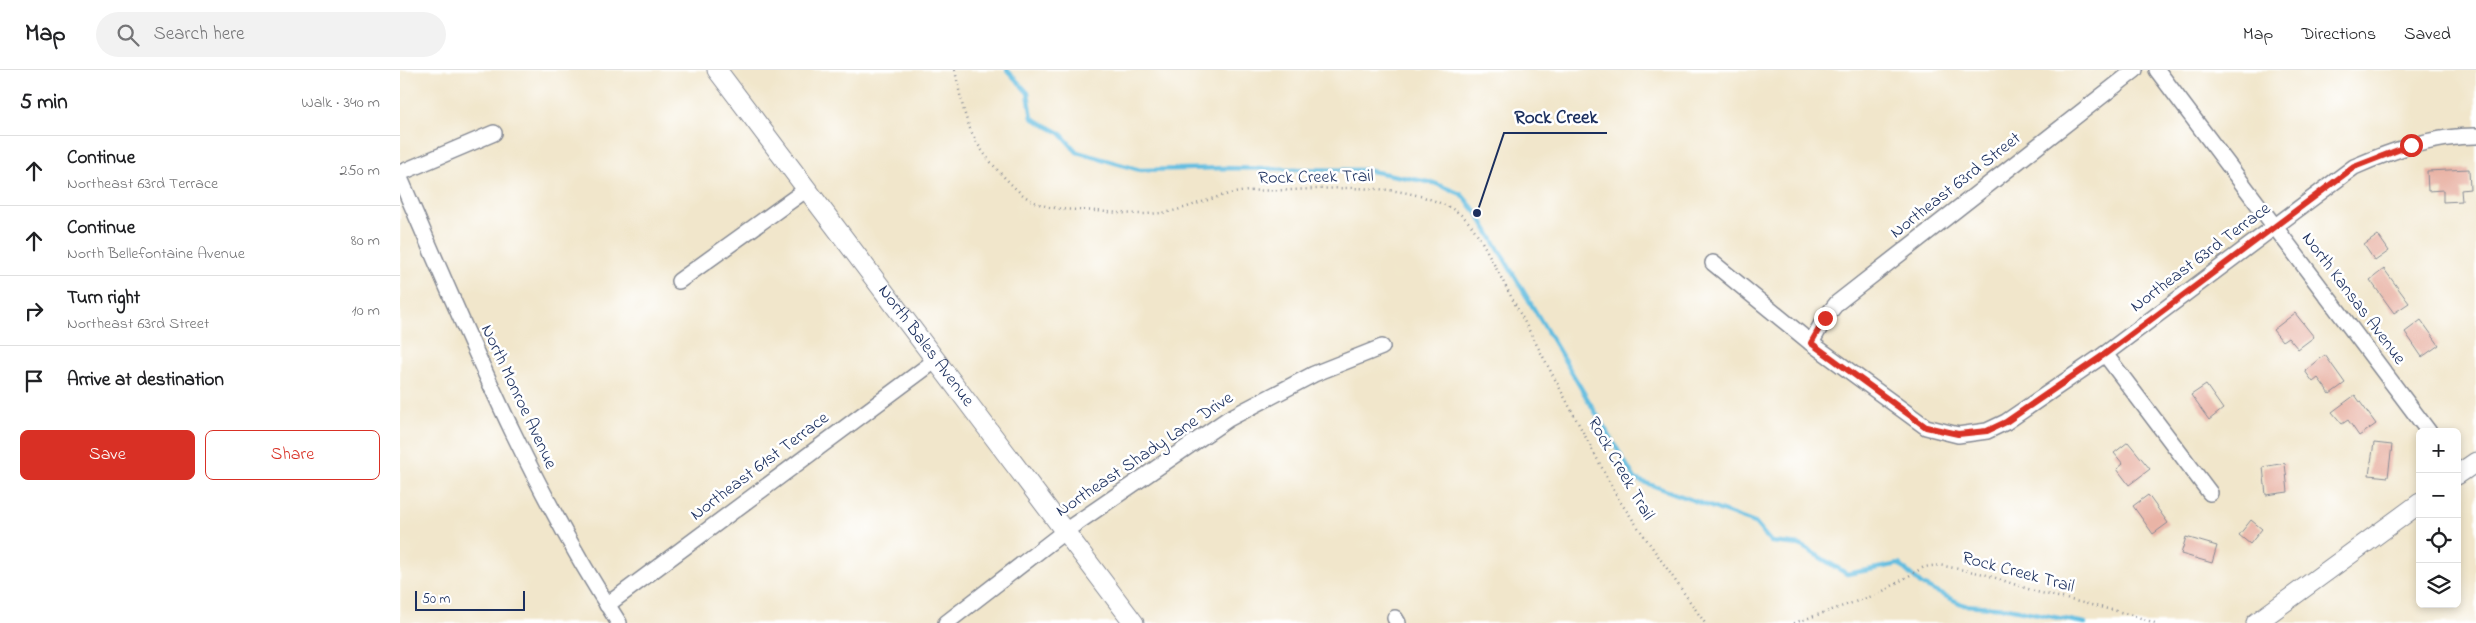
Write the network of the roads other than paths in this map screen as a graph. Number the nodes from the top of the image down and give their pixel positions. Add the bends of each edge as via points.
1 (717, 70) edge
2 (2135, 70) edge
3 (2157, 70) edge
4 (494, 132) dead end
5 (2476, 136) edge
6 (400, 174) edge
7 (400, 178) edge
8 (807, 189) junction
9 (2275, 226) junction
10 (1713, 264) dead end
11 (679, 281) dead end
12 (1811, 343) junction
13 (1382, 347) dead end
14 (2105, 354) junction
15 (936, 360) junction
16 (2426, 428) edge
17 (2476, 462) edge
18 (2461, 471) edge
19 (2210, 493) dead end
20 (2416, 506) edge
21 (1065, 531) junction
22 (607, 605) junction
23 (619, 623) edge
24 (946, 623) edge
25 (1134, 623) edge
26 (2256, 623) edge

1 - 8 street, North Bales Avenue
2 - 12 street, Northeast 63rd Street via 1838,303
3 - 9 street, North Kansas Avenue
4 - 6 street
5 - 9 street, Northeast 63rd Terrace via 2411,145 2354,167
7 - 22 street, North Monroe Avenue via 522,452
8 - 11 street
8 - 15 street, North Bales Avenue
9 - 14 street, Northeast 63rd Terrace
9 - 16 street, North Kansas Avenue
10 - 12 street, Northeast 63rd Terrace
12 - 14 street, Northeast 63rd Terrace via 1926,427 1958,434 1997,427
13 - 21 street, Northeast Shady Lane Drive via 1314,374 1228,419
14 - 19 street
15 - 21 street, North Bales Avenue
15 - 22 street, Northeast 61st Terrace
17 - 18 street
20 - 26 street
21 - 24 street, Northeast Shady Lane Drive
21 - 25 street, North Bales Avenue
22 - 23 street, North Monroe Avenue

